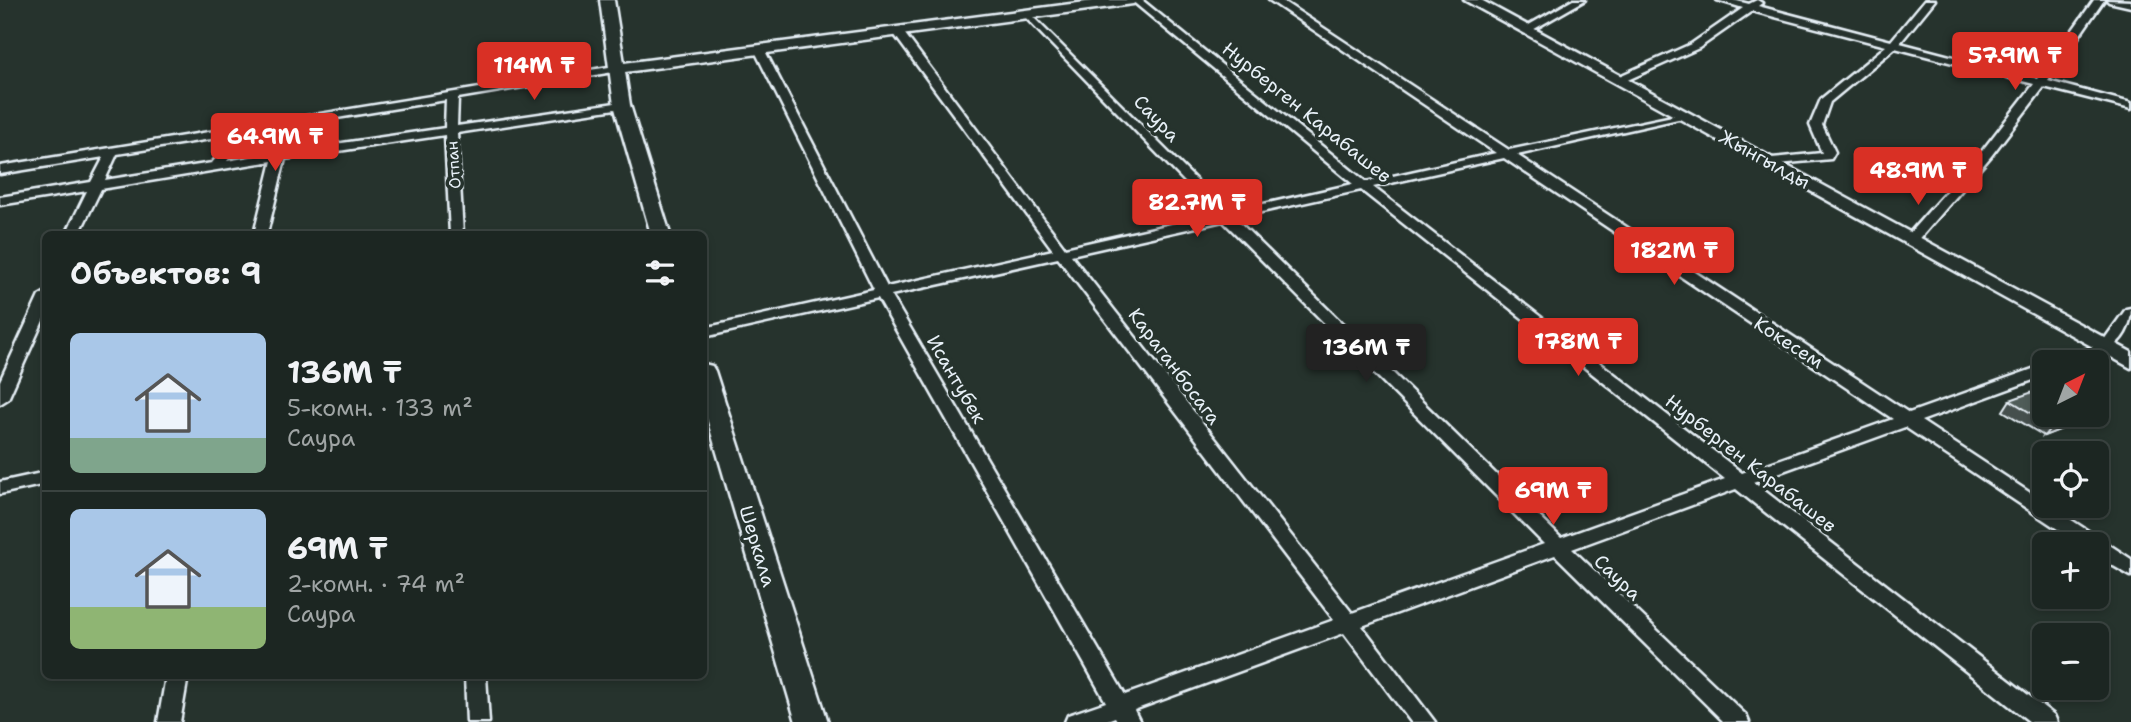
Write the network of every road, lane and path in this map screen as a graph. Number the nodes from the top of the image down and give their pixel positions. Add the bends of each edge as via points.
1 (607, 0) edge
2 (1135, 0) edge
3 (1274, 0) edge
4 (1471, 0) edge
5 (1580, 0) edge
6 (1722, 0) edge
7 (1930, 0) edge
8 (2099, 0) edge
9 (2112, 0) edge
10 (1756, 4) edge
11 (2131, 4) edge
12 (1027, 14) junction
13 (1525, 30) junction
14 (898, 32) junction
15 (1894, 44) junction
16 (760, 51) junction
17 (615, 69) junction
18 (1619, 80) junction
19 (2043, 83) junction
20 (452, 95) junction
21 (622, 105) junction
22 (2131, 106) edge
23 (336, 114) junction
24 (1683, 115) junction
25 (287, 122) junction
26 (451, 130) junction
27 (242, 135) dead end
28 (113, 150) junction
29 (1502, 153) junction
30 (279, 156) junction
31 (1772, 162) junction
32 (217, 165) junction
33 (0, 170) edge
34 (95, 185) junction
35 (1362, 185) junction
36 (0, 201) edge
37 (1223, 216) junction
38 (74, 231) edge
39 (262, 231) edge
40 (457, 231) edge
41 (660, 231) edge
42 (1911, 240) junction
43 (1061, 252) junction
44 (882, 292) junction
45 (42, 305) edge
46 (2131, 312) edge
47 (707, 331) edge
48 (2106, 347) junction
49 (2098, 350) edge
50 (2131, 361) edge
51 (2032, 374) edge
52 (707, 381) edge
53 (0, 399) edge
54 (1908, 419) junction
55 (42, 479) edge
56 (1740, 481) junction
57 (0, 488) edge
58 (2076, 532) edge
59 (1557, 547) junction
60 (2109, 554) edge
61 (2131, 569) edge
62 (1346, 624) junction
63 (176, 679) edge
64 (476, 679) edge
65 (1125, 714) edge
66 (169, 722) edge
67 (478, 722) edge
68 (812, 722) edge
69 (1076, 722) edge
70 (1424, 722) edge
71 (1738, 722) edge
72 (2046, 722) edge

1 - 17 street
2 - 12 street
2 - 35 street, Нурберген Карабашев
3 - 29 street, Кокесем
4 - 13 street, Жынгылды
5 - 13 street
6 - 10 street
7 - 15 street
8 - 19 street
9 - 11 street
10 - 15 street
10 - 18 street via 1695,46
12 - 14 street
12 - 37 street, Саура
13 - 18 street, Жынгылды
14 - 16 street
14 - 43 street, Караганбосага
15 - 19 street
15 - 31 street via 1825,101 1816,125 1827,156
16 - 17 street
16 - 44 street, Исантубек
17 - 20 street
17 - 21 street
18 - 24 street, Жынгылды
19 - 22 street
19 - 42 street
20 - 23 street
20 - 26 street, Отпан
21 - 26 street
21 - 41 street
23 - 25 street
23 - 30 street
24 - 29 street
24 - 31 street, Жынгылды
25 - 28 street
25 - 30 street
26 - 30 street
26 - 40 street, Отпан
27 - 32 street
28 - 33 street
28 - 34 street
29 - 35 street
29 - 54 street, Кокесем
30 - 32 street
30 - 39 street
31 - 42 street, Жынгылды
32 - 34 street
34 - 36 street
34 - 38 street
35 - 37 street
35 - 56 street, Нурберген Карабашев
37 - 43 street
37 - 59 street, Саура
42 - 48 street, Жынгылды
43 - 44 street
43 - 62 street, Караганбосага
44 - 47 street
44 - 65 street, Исантубек
45 - 53 street
46 - 48 street
48 - 49 street
48 - 50 street, Жынгылды
51 - 54 street
52 - 68 street, Шеркала
54 - 56 street
54 - 58 street, Кокесем
55 - 57 street
56 - 59 street
56 - 72 street, Нурберген Карабашев
59 - 62 street
59 - 71 street, Саура
60 - 61 street, Кокесем
62 - 65 street
62 - 70 street, Караганбосага
63 - 66 street
64 - 67 street
65 - 69 street

